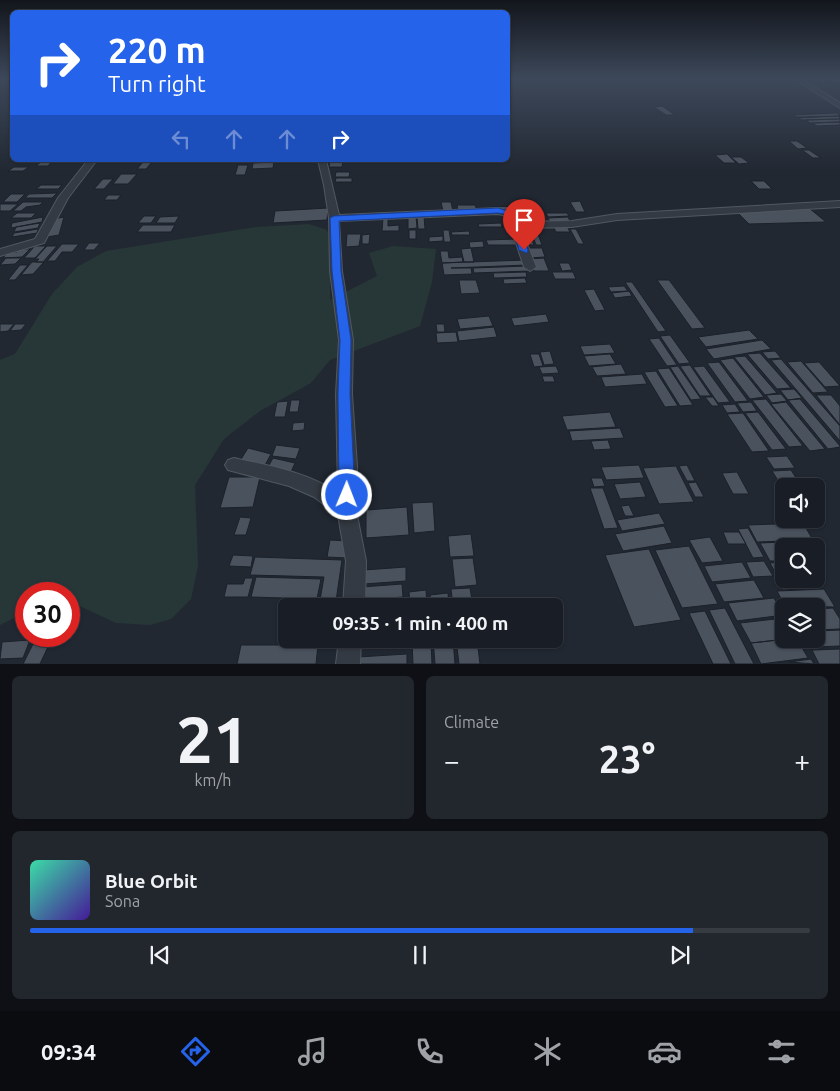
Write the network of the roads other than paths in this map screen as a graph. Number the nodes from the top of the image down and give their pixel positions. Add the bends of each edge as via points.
1 (91, 162) edge
2 (323, 162) edge
3 (840, 204) edge
4 (334, 218) junction
5 (515, 225) junction
6 (0, 253) edge
7 (530, 267) dead end
8 (234, 465) dead end
9 (347, 510) junction
10 (354, 598) edge
11 (349, 648) edge
12 (348, 664) edge

1 - 6 street via 70,185 47,222 40,241
2 - 4 street
3 - 5 street via 617,217 572,224
4 - 5 street via 498,211 512,214
4 - 9 street via 336,271 346,340
5 - 7 street
8 - 9 street via 292,479
9 - 10 street via 356,561
11 - 12 street

